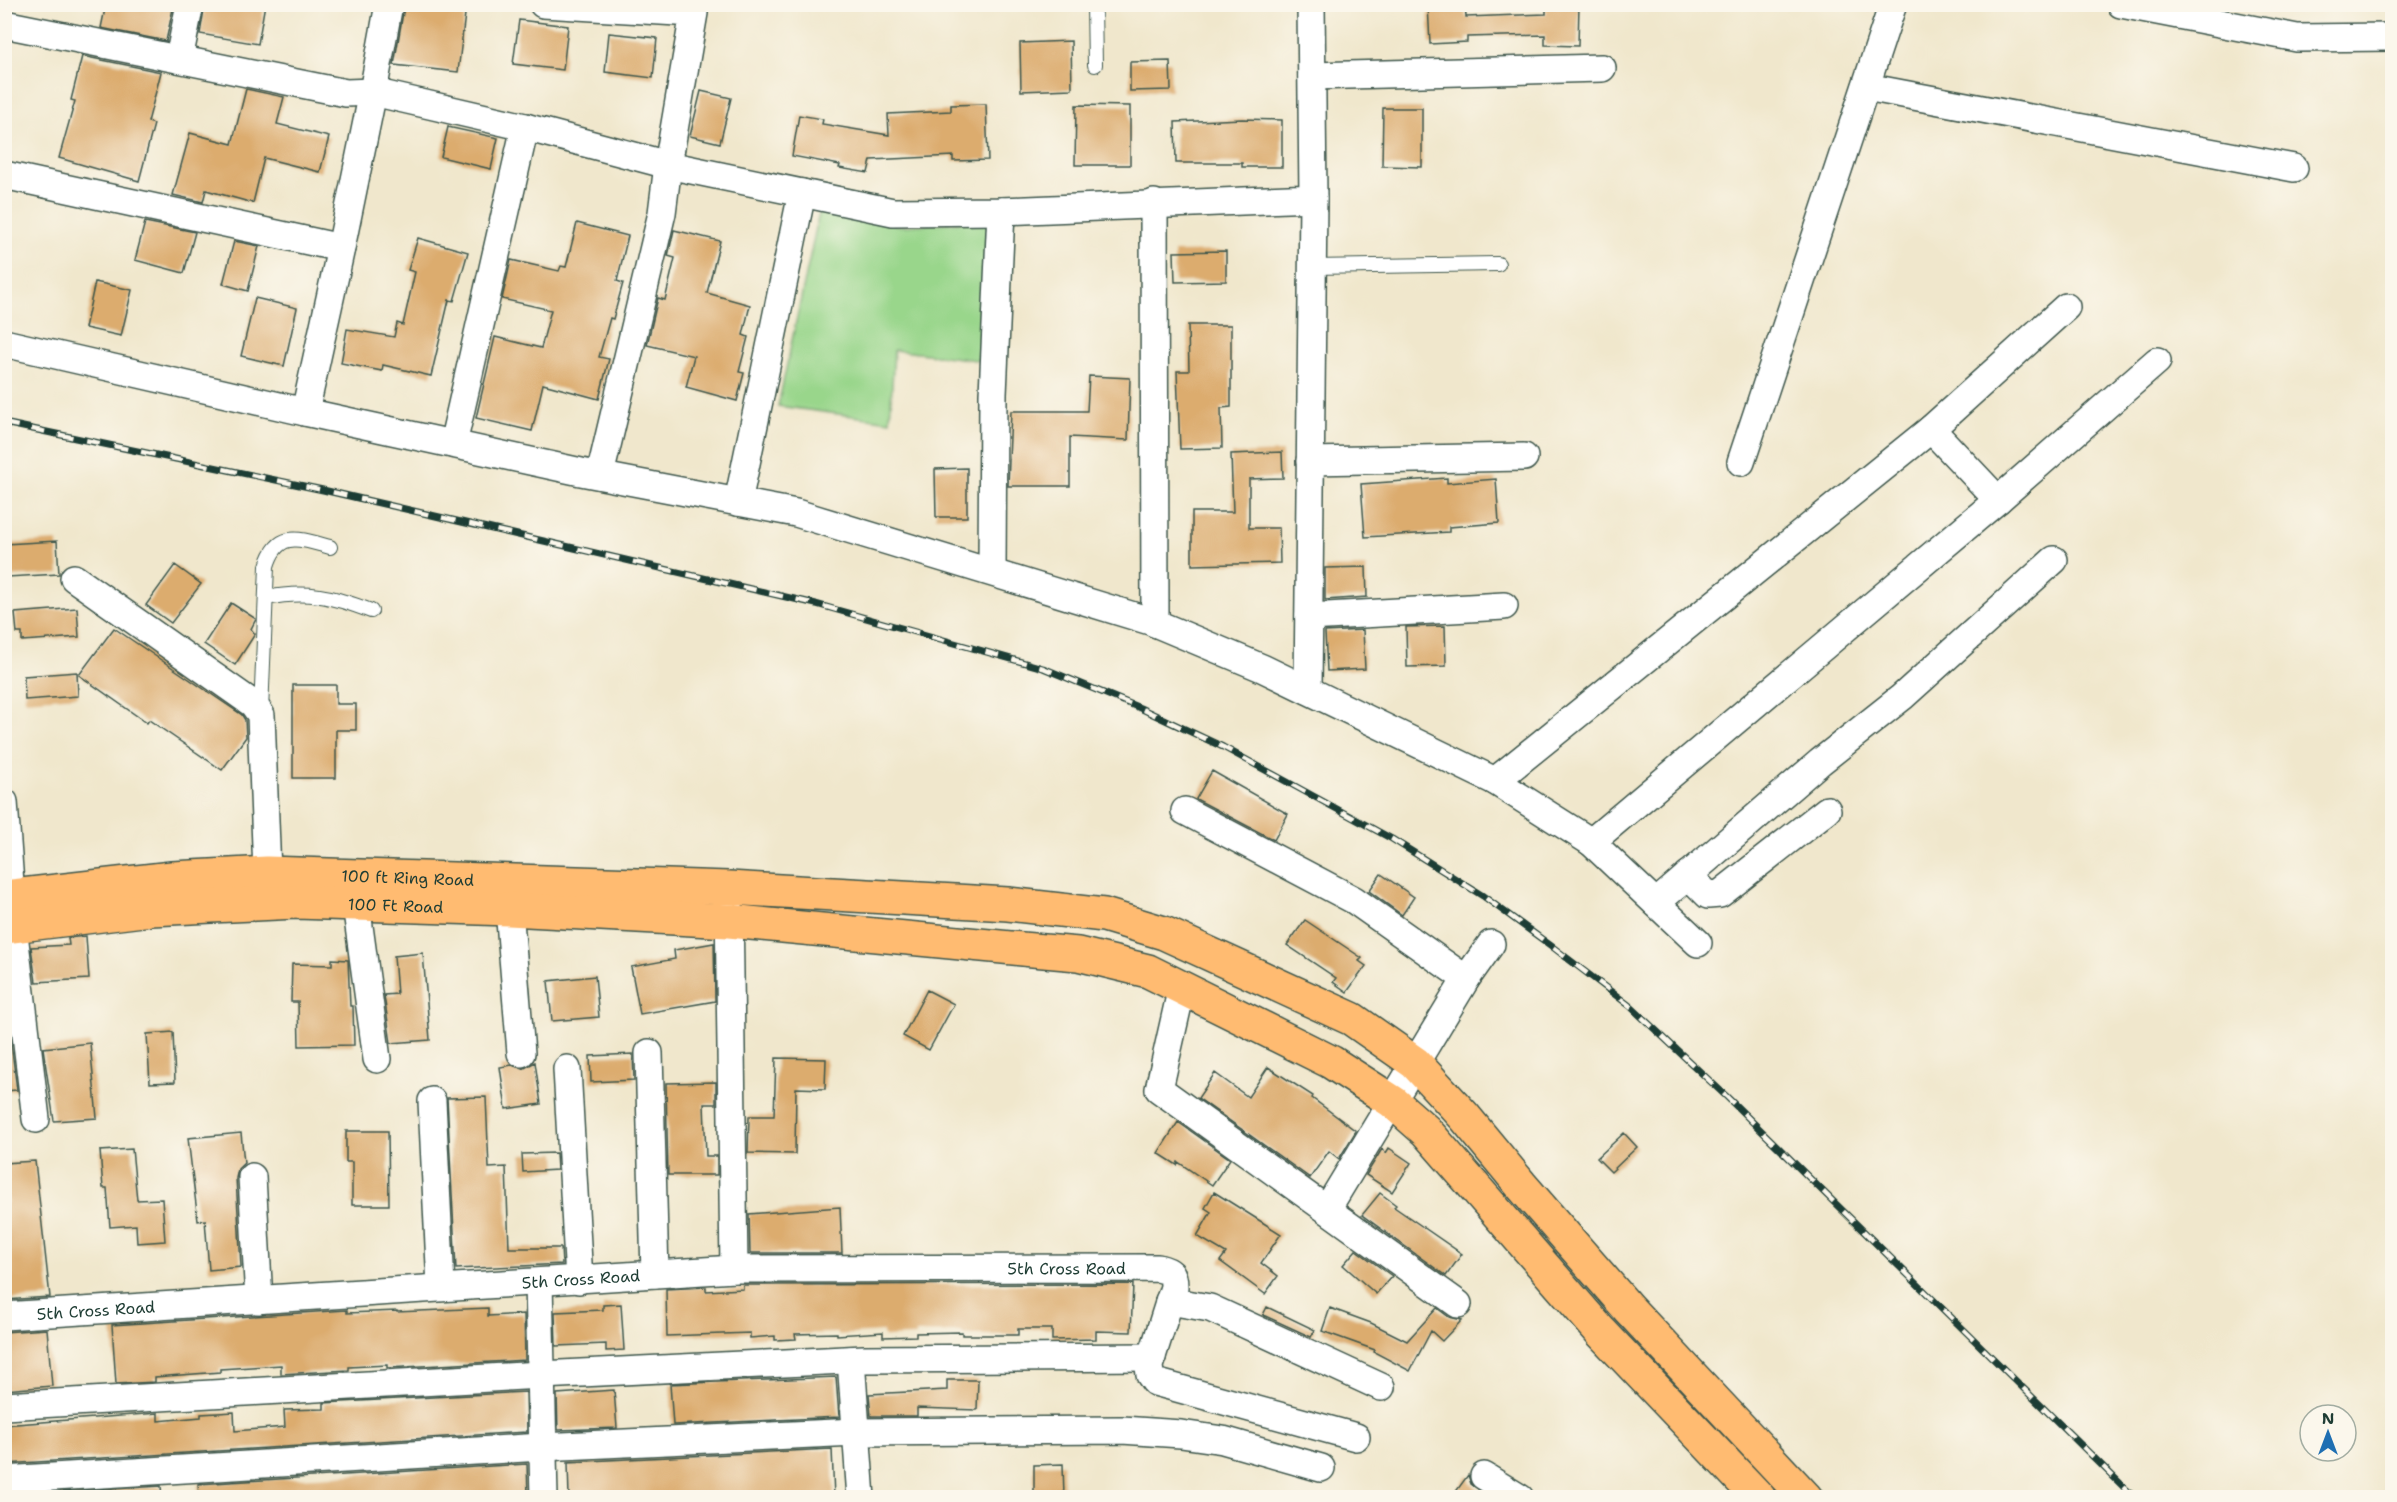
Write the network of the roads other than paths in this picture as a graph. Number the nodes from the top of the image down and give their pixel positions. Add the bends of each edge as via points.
1 (190, 4) edge
2 (389, 4) edge
3 (543, 4) edge
4 (1094, 4) edge
5 (1311, 4) edge
6 (1893, 4) edge
7 (2121, 4) edge
8 (20, 19) edge
9 (2387, 33) edge
10 (179, 59) junction
11 (1095, 65) dead end
12 (1602, 68) dead end
13 (1312, 76) junction
14 (1866, 87) junction
15 (374, 92) junction
16 (525, 127) junction
17 (668, 165) junction
18 (2294, 168) dead end
19 (4, 175) edge
20 (802, 193) junction
21 (1313, 198) junction
22 (1154, 203) junction
23 (1001, 211) junction
24 (341, 248) junction
25 (1498, 264) dead end
26 (1312, 267) junction
27 (2066, 307) dead end
28 (4, 343) edge
29 (2157, 361) dead end
30 (305, 411) junction
31 (1931, 429) junction
32 (453, 444) junction
33 (1524, 457) dead end
34 (1310, 461) junction
35 (1741, 462) dead end
36 (600, 475) junction
37 (1998, 500) junction
38 (738, 502) junction
39 (330, 547) dead end
40 (2054, 560) dead end
41 (992, 572) junction
42 (74, 578) dead end
43 (266, 598) junction
44 (1504, 606) dead end
45 (371, 611) dead end
46 (1309, 617) junction
47 (1155, 623) junction
48 (1308, 690) junction
49 (261, 715) junction
50 (1495, 781) junction
51 (4, 802) edge
52 (1827, 810) dead end
53 (1185, 811) dead end
54 (1591, 842) junction
55 (267, 873) junction
56 (1688, 875) junction
57 (729, 888) junction
58 (1656, 903) junction
59 (356, 904) junction
60 (509, 909) junction
61 (8, 911) edge
62 (729, 921) junction
63 (1698, 943) dead end
64 (1491, 944) dead end
65 (1466, 979) junction
66 (1182, 987) junction
67 (521, 1053) dead end
68 (650, 1053) dead end
69 (377, 1059) dead end
70 (1415, 1063) junction
71 (567, 1069) dead end
72 (432, 1101) dead end
73 (1393, 1102) junction
74 (36, 1119) dead end
75 (252, 1177) dead end
76 (1327, 1209) junction
77 (734, 1269) junction
78 (655, 1274) junction
79 (579, 1280) junction
80 (539, 1282) junction
81 (441, 1287) junction
82 (259, 1299) junction
83 (1169, 1301) junction
84 (1458, 1304) dead end
85 (4, 1316) edge
86 (1152, 1357) junction
87 (851, 1360) junction
88 (541, 1375) junction
89 (1381, 1388) dead end
90 (4, 1406) edge
91 (856, 1432) junction
92 (1356, 1437) dead end
93 (542, 1447) junction
94 (1321, 1468) dead end
95 (1484, 1476) dead end
96 (4, 1480) edge
97 (544, 1497) edge
98 (861, 1497) edge
99 (1520, 1497) edge
100 (1759, 1497) edge
101 (1806, 1497) edge

1 - 10 street
2 - 15 street
3 - 17 street via 694,13
4 - 11 lane
5 - 13 street
6 - 14 street
7 - 9 street via 2297,38
8 - 10 street
10 - 15 street via 346,93
12 - 13 street
13 - 21 street
14 - 18 street
14 - 35 street
15 - 16 street
15 - 24 street
16 - 17 street
16 - 32 street
17 - 20 street
17 - 36 street via 662,213
19 - 24 street
20 - 23 street via 893,212
20 - 38 street
21 - 22 street
21 - 26 street
22 - 23 street
22 - 47 street
23 - 41 street via 993,394
24 - 30 street
25 - 26 lane
26 - 34 street
27 - 31 street
28 - 30 street
29 - 37 street
30 - 32 street
31 - 37 street
31 - 50 street
32 - 36 street
33 - 34 street
34 - 46 street
36 - 38 street
37 - 54 street
38 - 41 street via 796,513
39 - 43 lane via 301,539 283,541 271,551
40 - 56 street via 1902,697
41 - 47 street
42 - 49 street via 253,704
43 - 45 lane via 314,594
43 - 49 lane
44 - 46 street
46 - 48 street
47 - 48 street
48 - 50 street
49 - 55 street
50 - 54 street
51 - 61 street
52 - 56 street via 1720,894 1708,895
53 - 65 street via 1354,900
54 - 58 street
55 - 57 main road, 100 ft Ring Road
55 - 61 main road, 100 ft Ring Road via 172,878
56 - 58 street
57 - 62 street
57 - 70 main road, 100 ft Ring Road via 1008,904 1104,915 1164,933 1352,1019
58 - 63 street
59 - 60 main road, 100 Ft Road
59 - 61 main road, 100 Ft Road via 296,902
59 - 69 street
60 - 62 main road, 100 Ft Road
60 - 67 street
61 - 74 street
62 - 66 main road, 100 Ft Road via 1078,954 1148,971
62 - 77 street
64 - 65 street
65 - 70 street
66 - 73 main road, 100 Ft Road via 1331,1062
66 - 76 street via 1159,1089
68 - 78 street
70 - 73 street
70 - 101 main road, 100 ft Ring Road via 1628,1308
71 - 79 street
72 - 81 street
73 - 76 street
73 - 100 main road, 100 Ft Road via 1425,1131 1601,1332
75 - 82 street
76 - 84 street
77 - 78 street, 5th Cross Road
77 - 83 street, 5th Cross Road via 1158,1269 1174,1275
78 - 79 street, 5th Cross Road
79 - 80 street, 5th Cross Road
80 - 81 street, 5th Cross Road
80 - 88 street
81 - 82 street, 5th Cross Road
82 - 85 street, 5th Cross Road
83 - 86 street
83 - 89 street via 1210,1308
86 - 87 street
86 - 92 street via 1149,1374 1155,1382
87 - 88 street
87 - 91 street
88 - 90 street
88 - 93 street
91 - 93 street
91 - 94 street via 1122,1430 1180,1434 1223,1440
91 - 98 street
93 - 96 street
93 - 97 street
95 - 99 street

